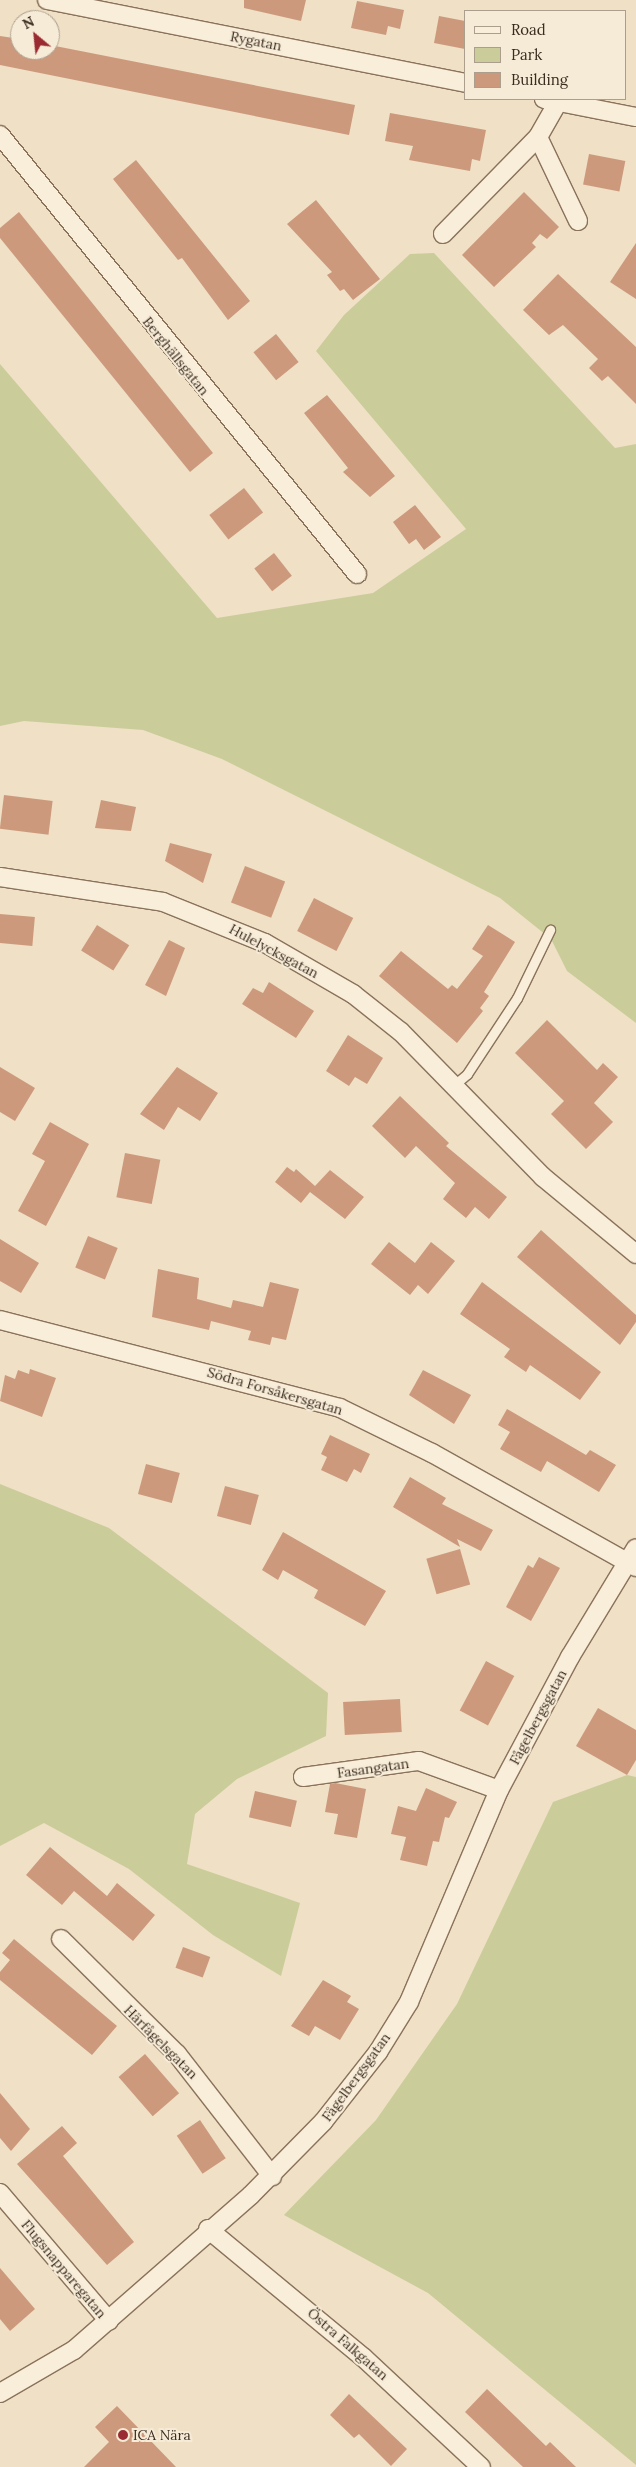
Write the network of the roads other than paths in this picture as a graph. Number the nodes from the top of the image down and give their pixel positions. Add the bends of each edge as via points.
1 (47, 0) edge
2 (464, 83) edge
3 (551, 100) edge
4 (636, 117) edge
5 (0, 135) edge
6 (538, 137) junction
7 (578, 221) dead end
8 (443, 234) dead end
9 (357, 574) dead end
10 (0, 877) edge
11 (550, 930) dead end
12 (454, 1085) junction
13 (636, 1254) edge
14 (0, 1320) edge
15 (633, 1559) edge
16 (303, 1777) dead end
17 (499, 1790) junction
18 (61, 1939) dead end
19 (272, 2176) junction
20 (0, 2193) edge
21 (208, 2229) junction
22 (109, 2321) junction
23 (0, 2393) edge
24 (481, 2467) edge

1 - 2 street, Rygatan
3 - 4 street
3 - 6 street
5 - 9 street, Berghällsgatan
6 - 7 street
6 - 8 street
10 - 12 street, Hulelycksgatan via 163,902 232,927 353,994 402,1032
11 - 12 lane via 517,998 467,1074
12 - 13 street, Hulelycksgatan via 543,1177
14 - 15 street, Södra Forsåkersgatan via 340,1408 432,1452
15 - 17 street, Fågelbergsgatan
16 - 17 street, Fasangatan via 419,1761
17 - 19 street, Fågelbergsgatan via 409,2002 378,2052 323,2122
18 - 19 street, Härfågelsgatan via 177,2054
19 - 21 street, Fågelbergsgatan
20 - 22 street, Flugsnapparegatan
21 - 22 street, Fågelbergsgatan
21 - 24 street, Östra Falkgatan via 364,2358
22 - 23 street, Fågelbergsgatan via 74,2350

